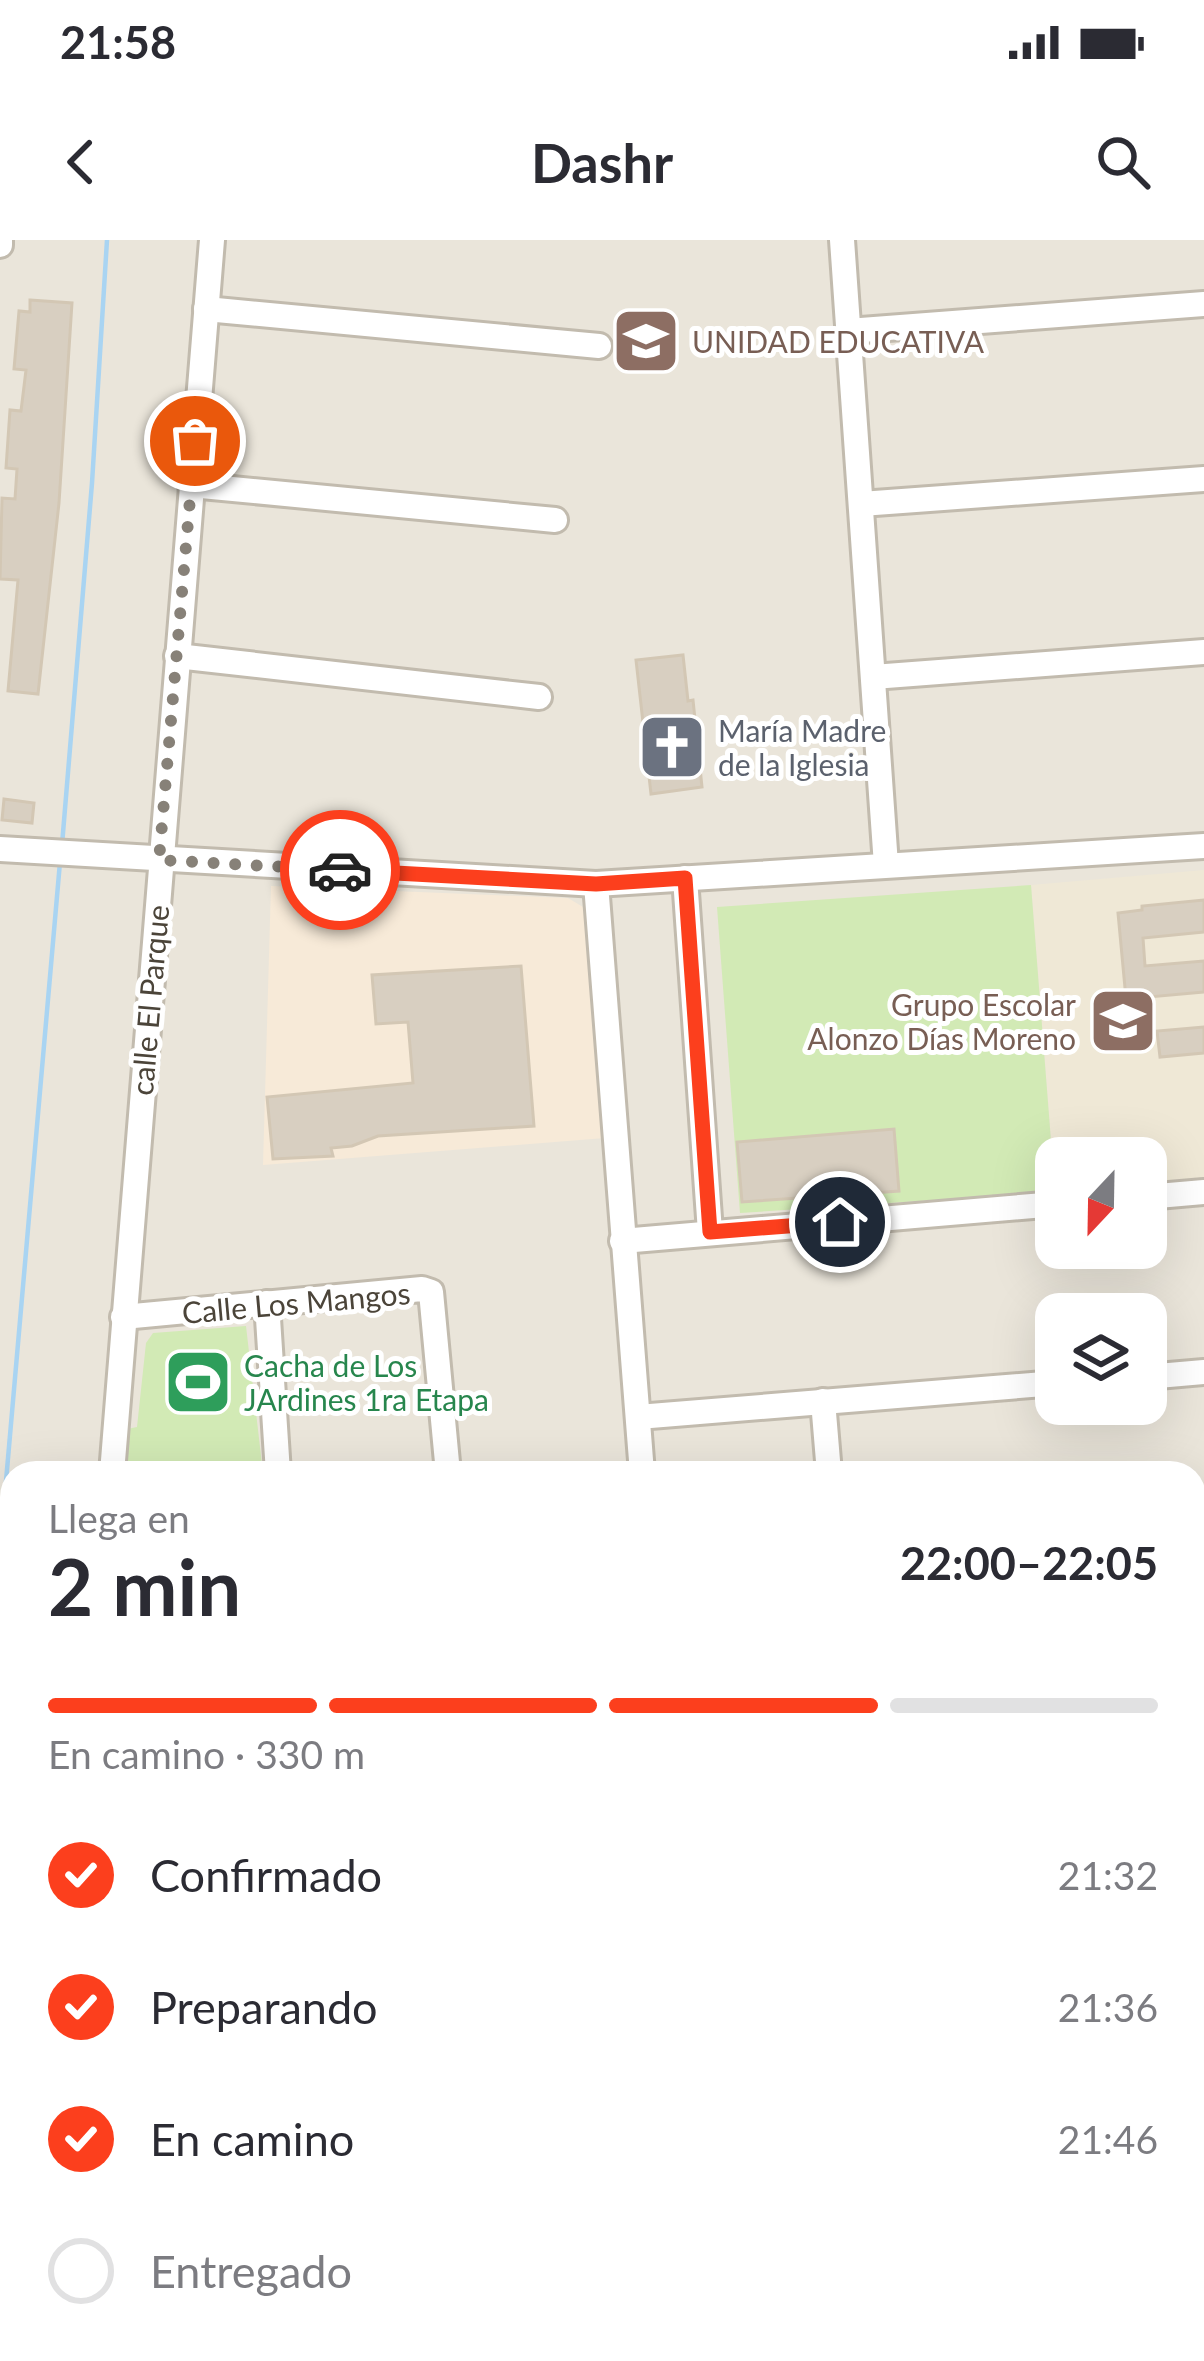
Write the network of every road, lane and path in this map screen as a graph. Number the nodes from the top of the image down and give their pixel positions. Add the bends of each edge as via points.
1 (212, 240) edge
2 (842, 240) edge
3 (1204, 304) edge
4 (206, 310) junction
5 (848, 331) junction
6 (598, 346) dead end
7 (1204, 479) edge
8 (191, 485) junction
9 (861, 503) junction
10 (555, 520) dead end
11 (1204, 652) edge
12 (177, 656) junction
13 (873, 677) junction
14 (539, 697) dead end
15 (1204, 846) edge
16 (0, 849) edge
17 (159, 860) junction
18 (886, 865) junction
19 (685, 878) junction
20 (596, 884) junction
21 (1204, 1192) edge
22 (1167, 1195) edge
23 (1035, 1206) edge
24 (710, 1232) junction
25 (622, 1241) junction
26 (267, 1303) junction
27 (123, 1317) junction
28 (1204, 1372) edge
29 (1167, 1375) edge
30 (1035, 1385) edge
31 (824, 1401) junction
32 (638, 1417) junction
33 (113, 1461) edge
34 (277, 1461) edge
35 (447, 1461) edge
36 (641, 1461) edge
37 (828, 1461) edge

1 - 4 street, calle El Parque
2 - 5 street
3 - 5 street
4 - 6 street
4 - 8 street, calle El Parque
5 - 9 street
7 - 9 street
8 - 10 street
8 - 12 street, calle El Parque
9 - 13 street
11 - 13 street
12 - 14 street
12 - 17 street, calle El Parque
13 - 18 street
15 - 18 street
16 - 17 street
17 - 20 street
17 - 27 street, calle El Parque
18 - 19 street
19 - 20 street
19 - 24 street
20 - 25 street
21 - 22 street
23 - 24 street
24 - 25 street
25 - 32 street
26 - 27 street, Calle Los Mangos
26 - 34 street
26 - 35 street, Calle Los Mangos via 431,1292
27 - 33 street, calle El Parque
28 - 29 street
30 - 31 street
31 - 32 street
31 - 37 street
32 - 36 street

